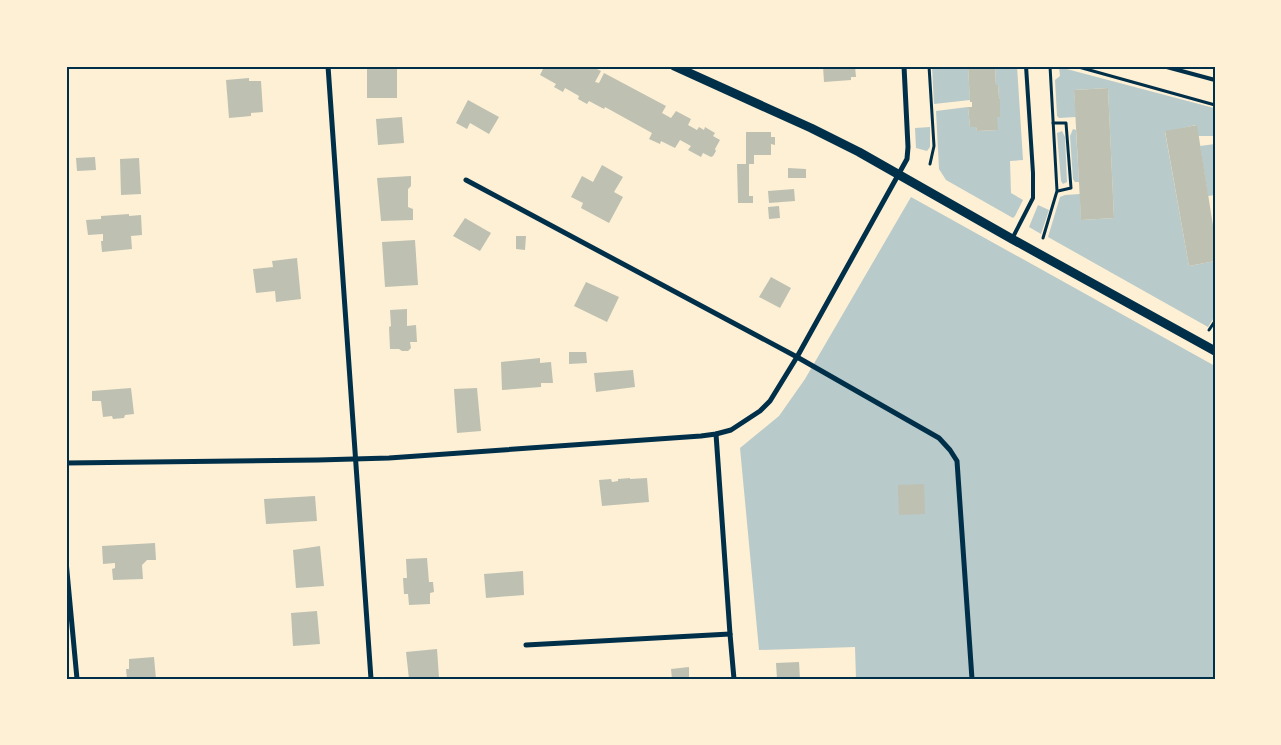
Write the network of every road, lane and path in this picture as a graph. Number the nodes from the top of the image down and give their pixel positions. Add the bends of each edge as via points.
1 (328, 66) edge
2 (674, 66) edge
3 (904, 66) edge
4 (929, 66) edge
5 (1026, 66) edge
6 (1050, 66) edge
7 (1075, 66) edge
8 (1163, 66) edge
9 (1215, 80) edge
10 (1215, 105) edge
11 (1054, 123) junction
12 (930, 164) dead end
13 (899, 174) junction
14 (466, 180) dead end
15 (1057, 191) junction
16 (1043, 238) dead end
17 (1012, 239) junction
18 (1215, 321) edge
19 (1210, 330) dead end
20 (1215, 351) edge
21 (797, 357) junction
22 (716, 434) junction
23 (356, 459) junction
24 (66, 463) edge
25 (66, 561) edge
26 (730, 634) junction
27 (526, 645) dead end
28 (77, 679) edge
29 (372, 679) edge
30 (734, 679) edge
31 (972, 679) edge

1 - 23 street
2 - 13 street via 811,128
3 - 13 street via 908,147 907,159
4 - 12 path via 934,146
5 - 17 lane via 1033,198
6 - 11 path
7 - 10 path
8 - 9 lane
11 - 15 path
11 - 15 path via 1066,123 1071,188
13 - 17 street
13 - 21 street
14 - 21 street
15 - 16 path
17 - 20 street
18 - 19 path
21 - 22 street via 770,401 760,411 731,430
21 - 31 street via 939,438 957,461
22 - 23 street
22 - 26 street
23 - 24 street
23 - 29 street
25 - 28 street
26 - 27 street
26 - 30 street

